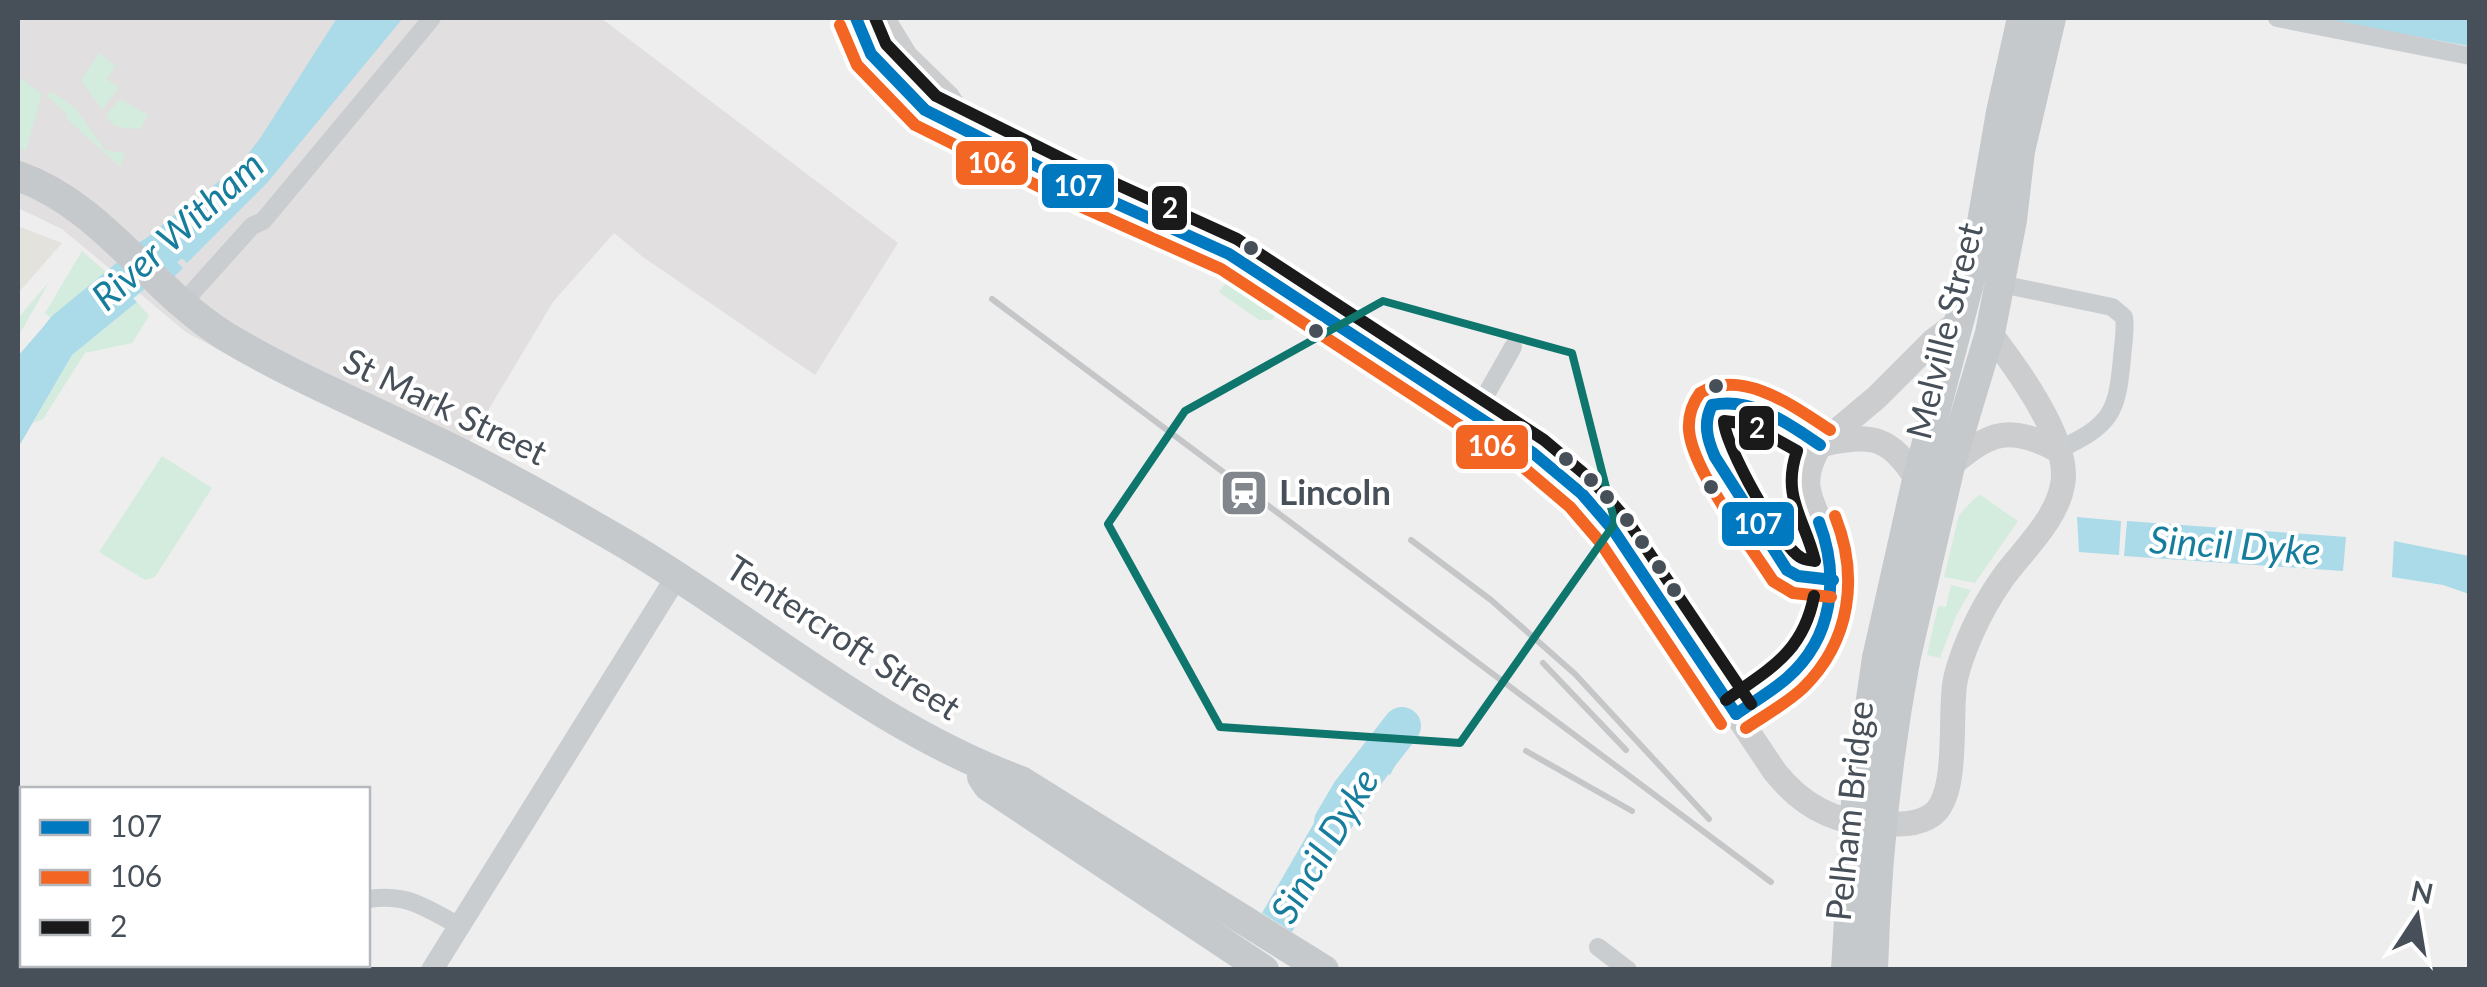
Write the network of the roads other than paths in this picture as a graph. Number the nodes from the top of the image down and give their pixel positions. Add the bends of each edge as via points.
1 (432, 18) edge
2 (856, 18) edge
3 (882, 18) edge
4 (2022, 18) edge
5 (2051, 18) edge
6 (2277, 18) edge
7 (2470, 56) edge
8 (968, 130) junction
9 (18, 176) edge
10 (2001, 284) junction
11 (172, 297) junction
12 (1958, 323) junction
13 (1990, 334) junction
14 (1513, 347) dead end
15 (1475, 414) junction
16 (1820, 445) junction
17 (2058, 450) junction
18 (1950, 466) junction
19 (1917, 480) junction
20 (678, 576) junction
21 (1891, 660) junction
22 (1736, 714) junction
23 (370, 899) edge
24 (458, 924) junction
25 (1598, 947) dead end
26 (1253, 950) edge
27 (432, 970) edge
28 (1324, 970) edge
29 (1628, 970) edge
30 (1846, 970) edge
31 (1873, 970) edge

1 - 11 street via 263,221
2 - 8 main road via 871,54 910,96
3 - 8 main road via 906,58 948,98
4 - 12 main road, Melville Street
5 - 10 main road, Melville Street via 2020,151
6 - 7 street
8 - 15 main road via 1242,261
9 - 11 main road, St Mark Street via 43,185 118,241
10 - 13 main road, Melville Street
10 - 17 street via 2112,307 2124,317 2118,400 2086,437
11 - 20 main road, St Mark Street via 269,361 518,483
12 - 16 main road
12 - 19 main road, Melville Street
13 - 17 main road via 2039,406
13 - 18 main road, Melville Street
14 - 15 street
15 - 22 main road via 1582,494
16 - 19 main road via 1854,437 1884,442
16 - 22 main road via 1806,487 1828,542 1828,618 1792,674
17 - 18 main road via 2006,433
17 - 22 main road via 2064,480 2059,496 1986,606 1960,664 1948,785 1935,813 1906,824 1826,814 1793,793
18 - 21 main road, Melville Street
19 - 21 main road, Melville Street
20 - 24 street
20 - 26 main road, Tentercroft Street via 864,702 970,762 988,786
21 - 30 main road, Pelham Bridge, bridge via 1854,820
21 - 31 main road, Pelham Bridge, bridge
23 - 24 street via 408,899
24 - 27 street
25 - 29 street
26 - 28 main road, Tentercroft Street via 1285,947

